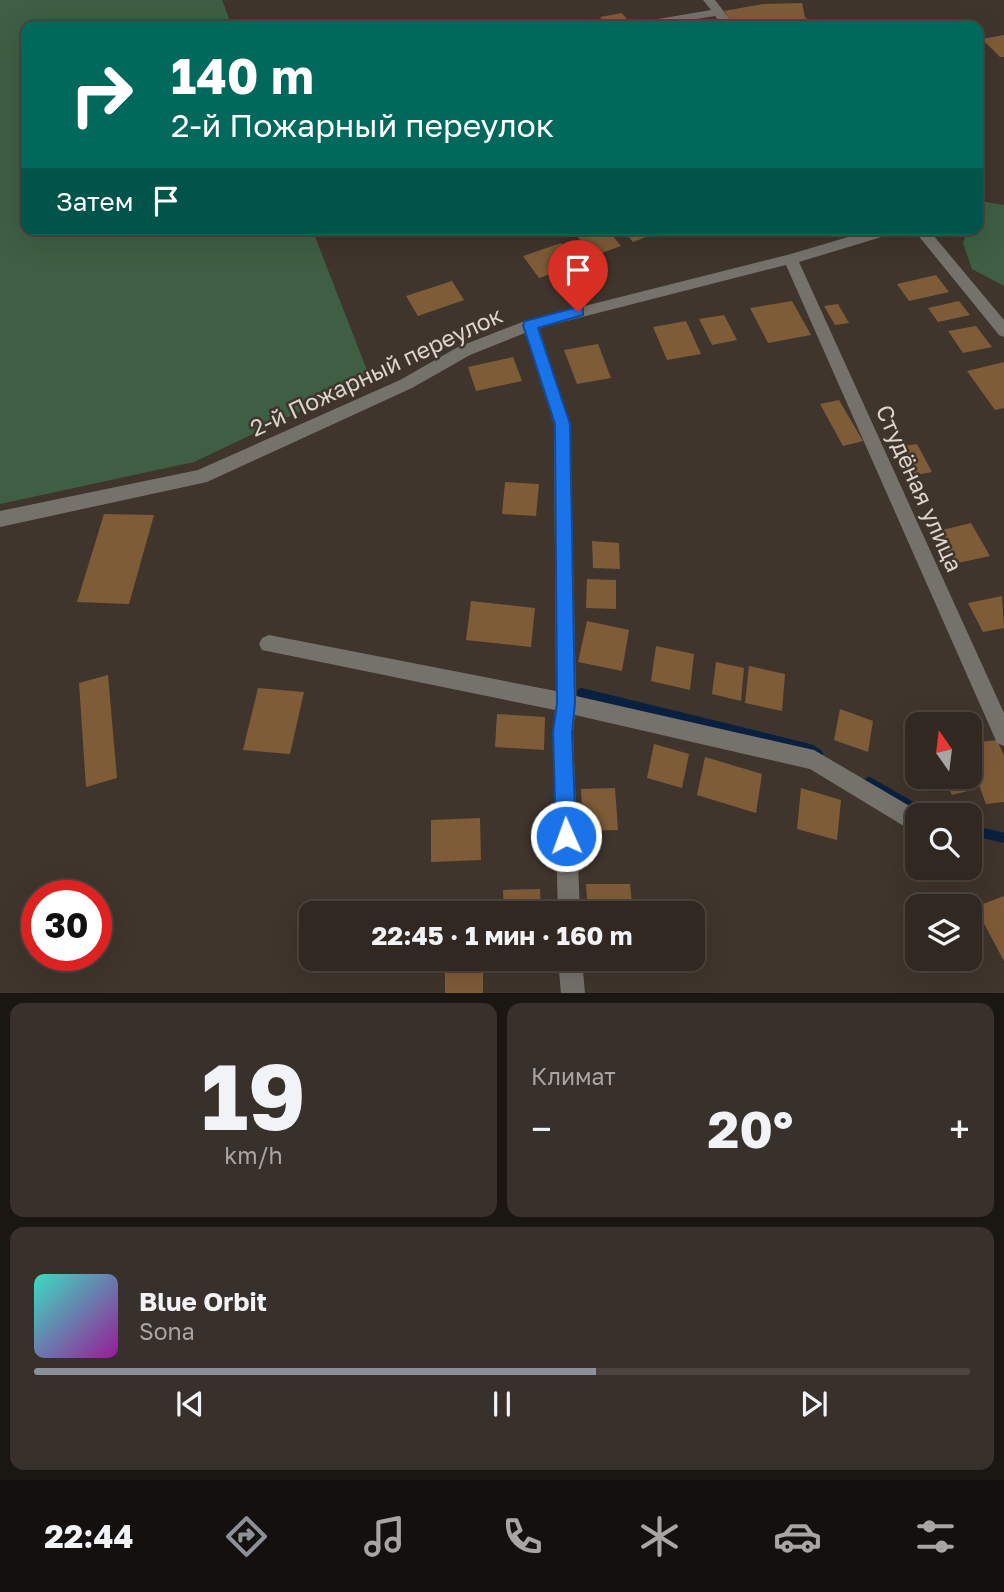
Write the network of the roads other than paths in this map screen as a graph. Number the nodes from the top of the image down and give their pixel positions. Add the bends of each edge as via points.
1 (709, 0) edge
2 (718, 12) junction
3 (664, 21) edge
4 (725, 21) edge
5 (873, 235) edge
6 (925, 235) edge
7 (791, 259) junction
8 (530, 325) junction
9 (1004, 331) edge
10 (0, 519) edge
11 (269, 645) dead end
12 (566, 703) junction
13 (1004, 736) edge
14 (905, 817) edge
15 (568, 901) edge
16 (571, 971) edge
17 (573, 993) edge

1 - 2 street
2 - 3 street
2 - 4 street
5 - 7 street, 2-й Пожарный переулок
6 - 9 street
7 - 8 street, 2-й Пожарный переулок
7 - 13 street, Студёная улица
8 - 10 street, 2-й Пожарный переулок via 464,351 406,384 201,477
8 - 12 street via 562,424
11 - 12 street
12 - 14 street via 814,760
12 - 15 street via 562,732
16 - 17 street

